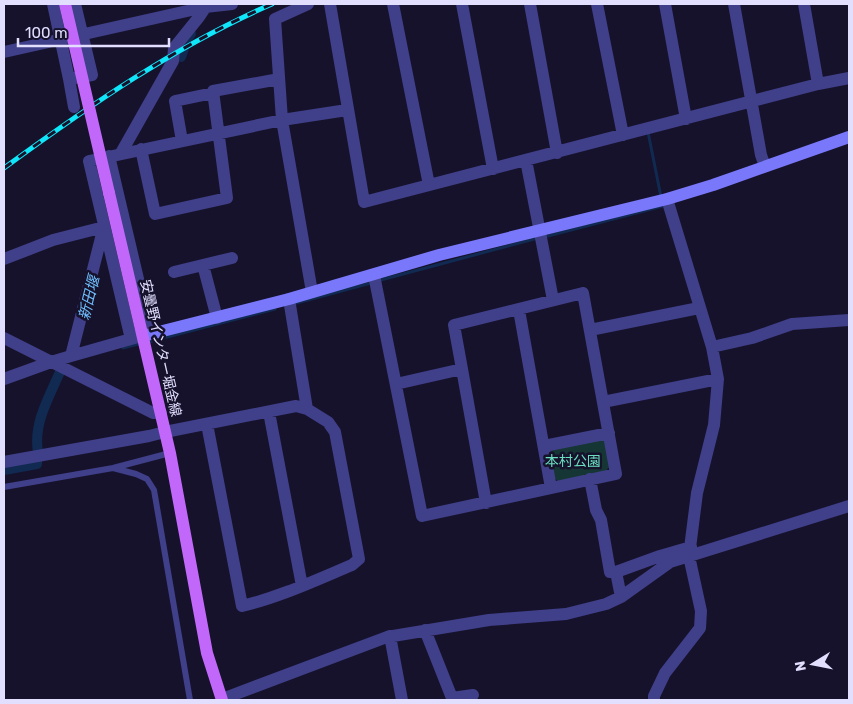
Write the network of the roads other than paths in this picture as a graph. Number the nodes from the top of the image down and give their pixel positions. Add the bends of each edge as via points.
1 (53, 4) edge
2 (64, 4) edge
3 (75, 4) edge
4 (232, 4) edge
5 (308, 4) edge
6 (330, 4) edge
7 (393, 4) edge
8 (462, 4) edge
9 (530, 4) edge
10 (598, 4) edge
11 (665, 4) edge
12 (734, 4) edge
13 (804, 4) edge
14 (206, 5) edge
15 (184, 8) edge
16 (83, 34) junction
17 (60, 38) junction
18 (4, 52) edge
19 (849, 78) edge
20 (69, 79) junction
21 (279, 79) junction
22 (818, 84) junction
23 (213, 93) junction
24 (751, 102) junction
25 (74, 107) dead end
26 (347, 110) junction
27 (686, 119) junction
28 (282, 120) junction
29 (218, 133) junction
30 (623, 136) junction
31 (849, 136) edge
32 (182, 141) junction
33 (141, 149) junction
34 (557, 153) junction
35 (115, 154) junction
36 (526, 160) junction
37 (765, 166) junction
38 (493, 169) junction
39 (429, 185) junction
40 (668, 199) junction
41 (104, 227) junction
42 (540, 230) junction
43 (232, 258) dead end
44 (4, 259) edge
45 (203, 265) junction
46 (174, 272) dead end
47 (374, 275) junction
48 (312, 292) junction
49 (289, 299) junction
50 (552, 300) junction
51 (699, 308) junction
52 (519, 310) junction
53 (217, 318) junction
54 (849, 320) edge
55 (590, 330) junction
56 (142, 336) junction
57 (4, 338) edge
58 (712, 347) junction
59 (71, 356) junction
60 (51, 362) junction
61 (462, 369) junction
62 (4, 379) edge
63 (718, 379) junction
64 (396, 384) junction
65 (603, 402) junction
66 (307, 408) junction
67 (161, 412) junction
68 (268, 412) junction
69 (207, 424) junction
70 (165, 432) junction
71 (608, 433) junction
72 (544, 446) junction
73 (170, 453) junction
74 (4, 462) edge
75 (113, 468) junction
76 (590, 480) junction
77 (4, 487) edge
78 (551, 488) junction
79 (486, 503) junction
80 (849, 506) edge
81 (690, 552) junction
82 (616, 572) junction
83 (302, 586) junction
84 (621, 597) junction
85 (425, 630) junction
86 (390, 636) junction
87 (473, 695) dead end
88 (190, 700) edge
89 (222, 700) edge
90 (402, 700) edge
91 (654, 700) edge

1 - 17 street
2 - 56 main road, 安曇野インター堀金線, bridge
3 - 16 street
4 - 14 street
5 - 21 street via 274,19
6 - 26 street
7 - 39 street
8 - 38 street
9 - 34 street
10 - 30 street
11 - 27 street
12 - 24 street
13 - 22 street
14 - 15 street
14 - 35 street via 174,48 173,61
15 - 16 street
16 - 17 street
16 - 20 street via 92,75
17 - 18 street
17 - 20 street
19 - 22 street
20 - 25 street
21 - 23 street
21 - 28 street
22 - 24 street
23 - 29 street
23 - 32 street via 175,101
24 - 27 street
24 - 37 street
26 - 28 street
26 - 39 street via 364,202
27 - 30 street
28 - 29 street
28 - 48 street
29 - 32 street
29 - 33 street via 228,198 155,214
30 - 34 street
31 - 37 street
32 - 33 street
33 - 35 street
34 - 36 street
35 - 41 street via 89,160
35 - 56 street
36 - 38 street
36 - 42 street
37 - 40 street
38 - 39 street
40 - 42 street
40 - 51 street
41 - 44 street via 53,240
41 - 56 street
41 - 59 street
42 - 47 street
42 - 50 street
43 - 45 street
45 - 46 street
45 - 53 street
47 - 48 street
47 - 64 street
48 - 49 street
49 - 53 street
49 - 66 street
50 - 52 street
50 - 55 street via 583,293
51 - 55 street
51 - 58 street
52 - 61 street via 454,325
52 - 72 street
53 - 56 street
54 - 58 street via 792,324
55 - 65 street
56 - 59 street
56 - 67 main road, 安曇野インター堀金線
57 - 60 street
58 - 63 street
59 - 60 street
60 - 62 street
60 - 67 street via 153,414
61 - 64 street
61 - 79 street
63 - 65 street
63 - 81 street via 714,425 697,494
64 - 79 street via 422,516
65 - 71 street
66 - 68 street via 296,406
66 - 83 street via 328,422 335,432 358,559 352,565
67 - 70 main road, 安曇野インター堀金線
68 - 69 street
68 - 83 street
69 - 70 street
69 - 83 street via 242,606
70 - 73 main road, 安曇野インター堀金線
70 - 74 street
71 - 72 street
71 - 76 street via 616,474
72 - 78 street
73 - 75 lane
73 - 89 main road, 安曇野インター堀金線 via 207,653
75 - 77 lane
75 - 88 lane via 147,479 154,490
76 - 78 street
76 - 82 street via 610,572
78 - 79 street
80 - 81 street
81 - 82 street via 660,556
81 - 84 street via 670,562
81 - 91 street via 701,611 700,628 665,673
82 - 84 street
84 - 85 street via 566,614 489,620
85 - 86 street
85 - 87 street via 452,698
86 - 89 street
86 - 90 street

